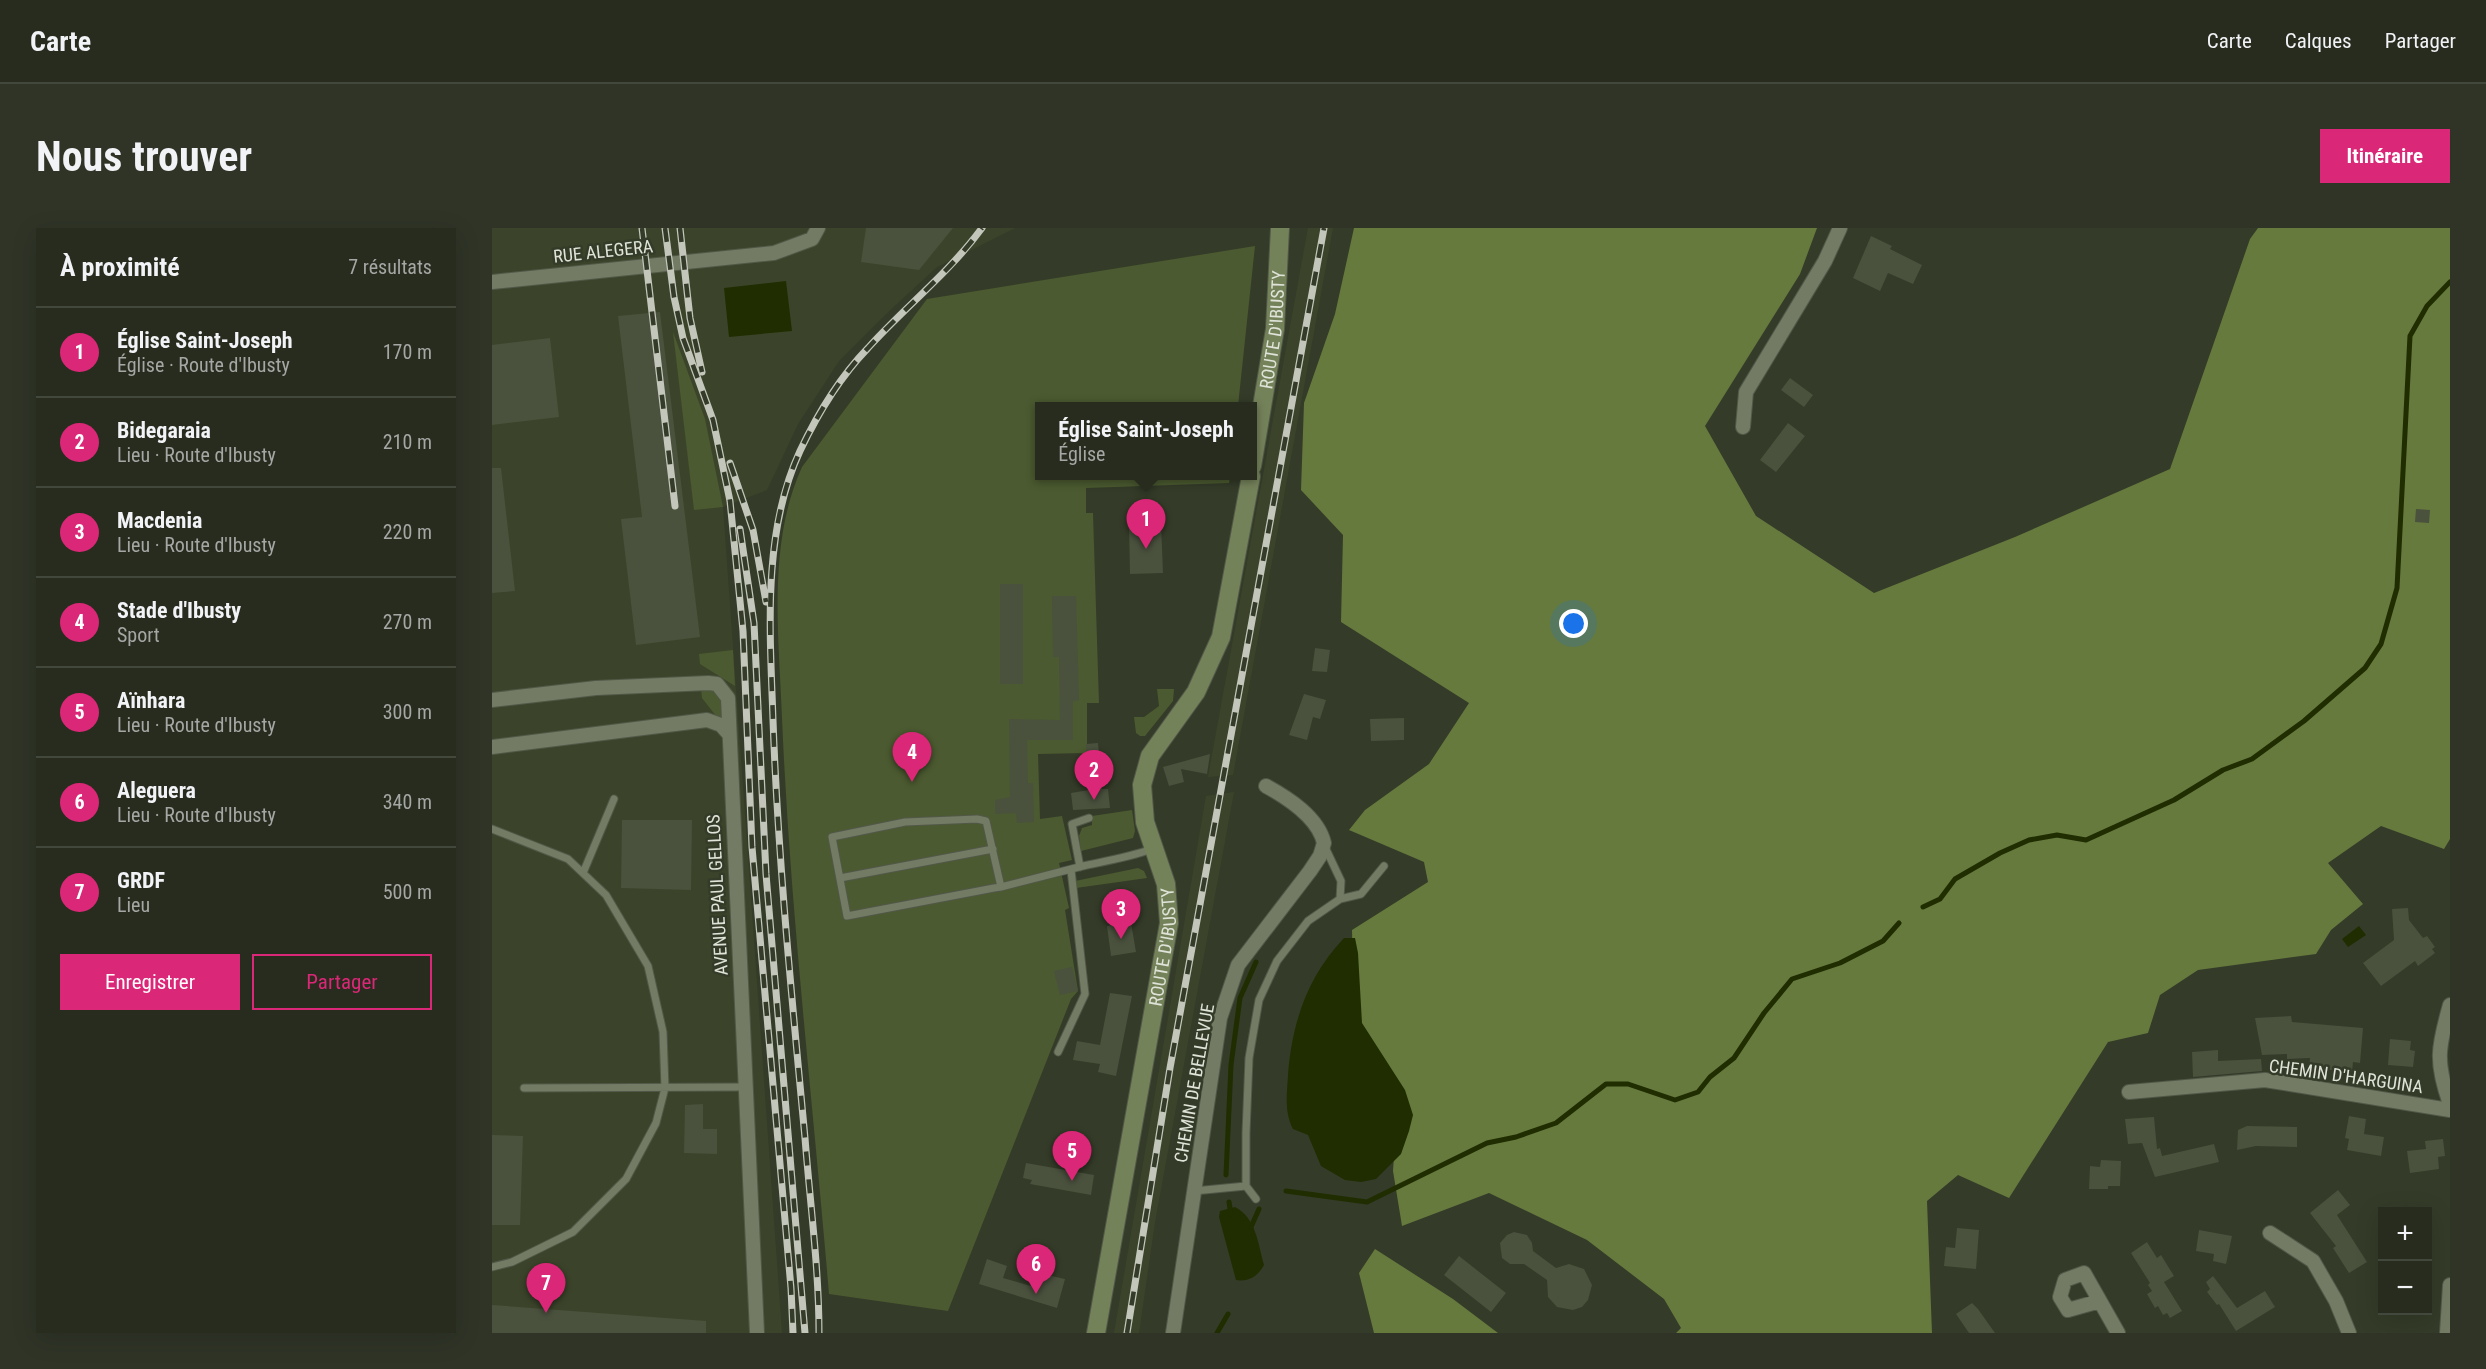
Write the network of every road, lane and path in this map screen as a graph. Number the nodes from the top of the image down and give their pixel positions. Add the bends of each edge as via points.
1 (818, 228) edge
2 (1280, 228) edge
3 (1840, 228) edge
4 (492, 282) edge
5 (1743, 426) dead end
6 (1257, 436) edge
7 (1250, 480) edge
8 (492, 700) edge
9 (729, 734) junction
10 (492, 747) edge
11 (1266, 786) dead end
12 (614, 799) dead end
13 (1089, 818) dead end
14 (492, 829) edge
15 (1324, 843) junction
16 (1154, 848) junction
17 (993, 849) junction
18 (1384, 866) dead end
19 (1080, 867) junction
20 (1071, 870) junction
21 (583, 873) junction
22 (840, 878) junction
23 (1001, 887) junction
24 (1340, 899) junction
25 (2450, 1005) edge
26 (2450, 1049) edge
27 (1058, 1052) dead end
28 (2438, 1060) junction
29 (745, 1087) junction
30 (524, 1088) dead end
31 (665, 1088) junction
32 (2129, 1092) dead end
33 (2450, 1104) edge
34 (2450, 1110) edge
35 (1246, 1186) junction
36 (1194, 1191) junction
37 (1256, 1198) dead end
38 (2270, 1233) dead end
39 (492, 1267) edge
40 (2450, 1285) edge
41 (2100, 1301) dead end
42 (758, 1333) edge
43 (1096, 1333) edge
44 (1173, 1333) edge
45 (2118, 1333) edge
46 (2349, 1333) edge
47 (2447, 1333) edge

1 - 4 street, RUE ALEGERA via 812,238 774,253
2 - 6 street, ROUTE D'IBUSTY via 1275,329
3 - 5 street via 1825,261 1746,392
7 - 16 street, ROUTE D'IBUSTY via 1221,636 1196,692 1159,741 1146,770 1143,803
8 - 9 street, AVENUE PAUL GELLOS via 596,688 717,684 728,698
9 - 10 street via 721,725 707,720
9 - 29 street, AVENUE PAUL GELLOS
11 - 15 street via 1313,822
12 - 21 lane
13 - 19 lane via 1072,824
14 - 21 lane via 568,859
15 - 24 lane via 1341,881
15 - 36 street, CHEMIN DE BELLEVUE via 1310,871 1238,965 1220,1018
16 - 19 lane
16 - 43 street, ROUTE D'IBUSTY via 1166,884 1169,924
17 - 22 lane
17 - 22 lane via 986,821 905,822 832,837
17 - 23 lane
18 - 24 lane via 1361,894
19 - 20 lane
20 - 23 lane
20 - 27 lane via 1085,994
21 - 31 lane via 606,895 648,966 663,1032
22 - 23 lane via 847,916
24 - 35 lane via 1308,921 1290,941 1259,1000 1249,1059
25 - 28 street
26 - 28 street
28 - 33 street
29 - 31 lane
29 - 42 street, AVENUE PAUL GELLOS
30 - 31 lane
31 - 39 lane via 656,1123 626,1179 573,1232 512,1262
32 - 34 street, CHEMIN D'HARGUINA via 2265,1080
35 - 36 lane
35 - 37 lane
36 - 44 street, CHEMIN DE BELLEVUE
38 - 46 street via 2313,1261
40 - 47 street
41 - 45 street

